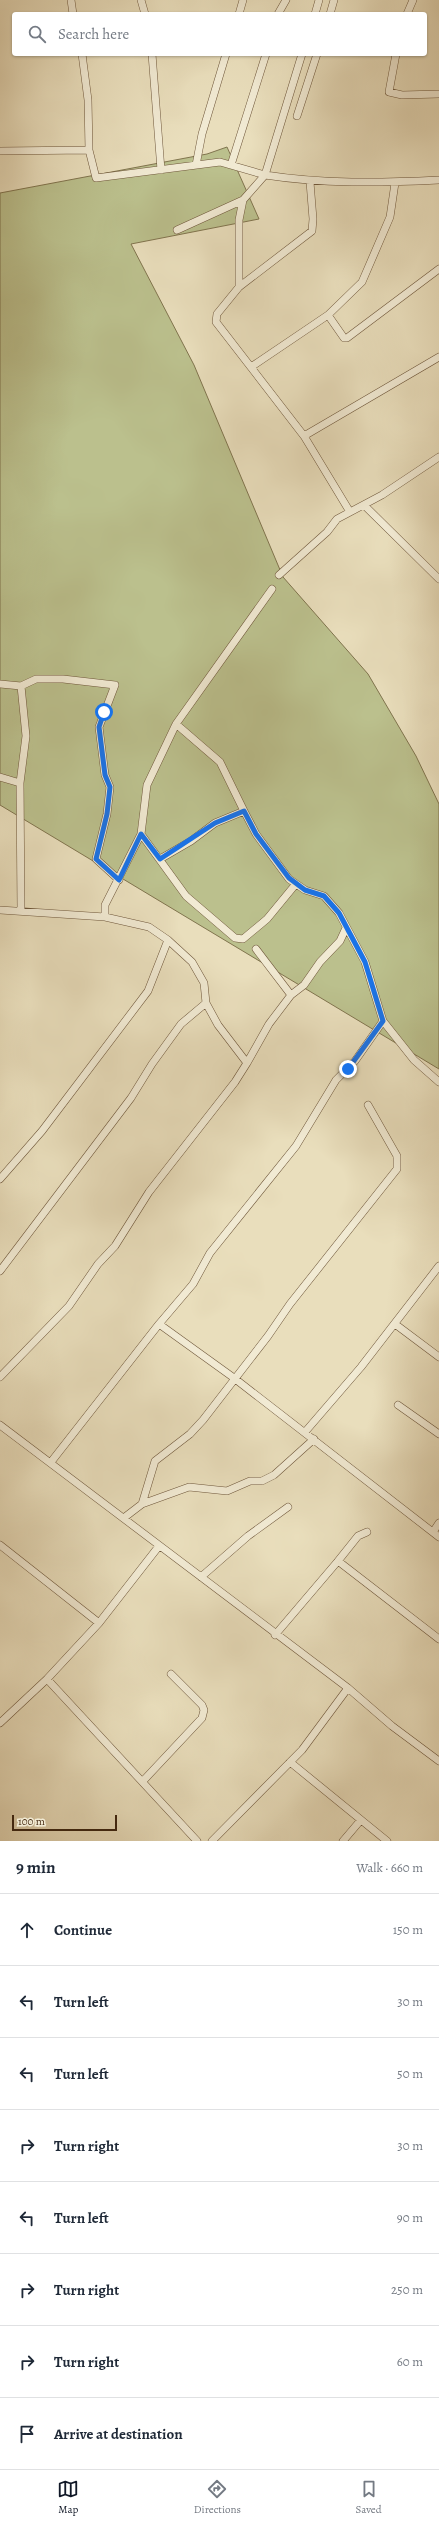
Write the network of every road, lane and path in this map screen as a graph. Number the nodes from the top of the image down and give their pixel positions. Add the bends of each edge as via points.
1 (71, 0) edge
2 (141, 0) edge
3 (243, 0) edge
4 (286, 0) edge
5 (319, 0) edge
6 (334, 0) edge
7 (412, 0) edge
8 (73, 12) edge
9 (144, 12) edge
10 (240, 12) edge
11 (279, 12) edge
12 (316, 12) edge
13 (331, 12) edge
14 (408, 12) edge
15 (82, 56) edge
16 (152, 56) edge
17 (225, 56) edge
18 (265, 56) edge
19 (301, 56) edge
20 (316, 56) edge
21 (396, 56) edge
22 (439, 94) edge
23 (297, 116) dead end
24 (90, 150) junction
25 (0, 151) edge
26 (196, 165) junction
27 (230, 165) junction
28 (161, 170) junction
29 (265, 175) junction
30 (439, 180) edge
31 (310, 182) junction
32 (394, 183) junction
33 (243, 200) junction
34 (177, 230) dead end
35 (439, 269) edge
36 (239, 287) junction
37 (328, 315) junction
38 (439, 357) edge
39 (251, 367) junction
40 (304, 436) junction
41 (439, 457) edge
42 (364, 505) junction
43 (350, 512) junction
44 (279, 575) dead end
45 (439, 579) edge
46 (272, 589) dead end
47 (0, 684) edge
48 (22, 686) junction
49 (176, 724) junction
50 (0, 777) edge
51 (20, 783) junction
52 (244, 811) junction
53 (141, 834) junction
54 (160, 859) junction
55 (119, 880) junction
56 (295, 884) junction
57 (0, 910) edge
58 (21, 911) junction
59 (105, 917) junction
60 (346, 928) junction
61 (168, 940) junction
62 (256, 949) dead end
63 (291, 995) junction
64 (206, 1003) junction
65 (383, 1021) junction
66 (247, 1063) junction
67 (439, 1082) edge
68 (368, 1105) dead end
69 (0, 1179) edge
70 (439, 1266) edge
71 (0, 1271) edge
72 (159, 1324) junction
73 (395, 1324) junction
74 (439, 1356) edge
75 (0, 1377) edge
76 (234, 1378) junction
77 (398, 1405) dead end
78 (0, 1425) edge
79 (305, 1432) junction
80 (439, 1434) edge
81 (314, 1439) junction
82 (51, 1462) junction
83 (142, 1504) junction
84 (288, 1507) dead end
85 (125, 1517) junction
86 (439, 1523) edge
87 (367, 1532) dead end
88 (433, 1532) junction
89 (439, 1537) edge
90 (0, 1545) edge
91 (159, 1546) junction
92 (338, 1561) junction
93 (201, 1577) junction
94 (99, 1623) junction
95 (275, 1635) junction
96 (439, 1639) edge
97 (171, 1674) dead end
98 (47, 1680) junction
99 (348, 1688) junction
100 (0, 1723) edge
101 (439, 1761) edge
102 (290, 1762) junction
103 (142, 1781) junction
104 (360, 1821) junction
105 (197, 1841) edge
106 (212, 1841) edge
107 (343, 1841) edge
108 (387, 1841) edge

1 - 8 street
2 - 9 street
3 - 10 street
4 - 11 street
5 - 12 street
6 - 13 street
7 - 14 street
15 - 24 street via 88,100
16 - 28 street
17 - 26 street via 202,134
18 - 27 street
19 - 29 street
20 - 23 street
21 - 22 street via 388,92 402,95
24 - 25 street
24 - 28 street via 96,178
26 - 27 street via 220,162
26 - 28 street
27 - 29 street
29 - 31 street
29 - 33 street
30 - 32 street
31 - 32 street
31 - 36 street via 312,231
32 - 37 street via 390,217 362,282
33 - 34 street
33 - 36 street via 239,220
35 - 37 street via 347,338 344,338
36 - 39 street via 217,314 216,322
37 - 39 street
38 - 40 street
39 - 40 street
40 - 43 street
41 - 42 street
42 - 43 street
42 - 45 street
43 - 44 street via 337,519 327,532
46 - 49 street
47 - 48 street
48 - 51 street via 26,736
48 - 55 street via 36,679 64,679 115,685 99,727 105,775 110,787 107,814 96,859
49 - 52 street via 220,762
49 - 53 street via 147,785
50 - 51 street
51 - 58 street
52 - 54 street via 215,823
52 - 56 street via 256,834
53 - 54 street
53 - 55 street
54 - 56 street via 186,896 238,939 243,939 267,919
55 - 59 street via 105,905
56 - 60 street via 324,896 339,913
57 - 58 street
58 - 59 street
59 - 61 street via 149,927
60 - 63 street via 340,941 320,962 304,985
60 - 65 street via 365,962
61 - 64 street via 192,962 204,983
61 - 69 street via 148,990 42,1131
62 - 63 street
63 - 66 street
64 - 66 street via 218,1025
64 - 71 street via 181,1024 131,1098
65 - 67 street via 414,1060
65 - 72 street via 355,1060 336,1080 296,1146 210,1253 193,1284
66 - 75 street via 149,1192 115,1246 98,1264 69,1306
68 - 76 street via 397,1156 397,1168
70 - 73 street
72 - 76 street
72 - 82 street
73 - 74 street
73 - 79 street
76 - 79 street
76 - 83 street via 197,1427 155,1461
77 - 80 street
78 - 82 street
79 - 81 street
81 - 83 street via 274,1475 262,1481 250,1481 227,1490 188,1487
81 - 88 street
82 - 85 street
83 - 85 street
84 - 93 street via 248,1536
85 - 91 street
86 - 88 street
87 - 92 street via 358,1536
88 - 89 street
90 - 94 street
91 - 93 street
91 - 94 street
92 - 95 street
92 - 96 street
93 - 95 street
94 - 98 street
95 - 99 street
97 - 103 street via 202,1705 202,1718
98 - 100 street
98 - 103 street
99 - 101 street
99 - 102 street via 302,1750
102 - 104 street
102 - 106 street
103 - 105 street
104 - 107 street
104 - 108 street

